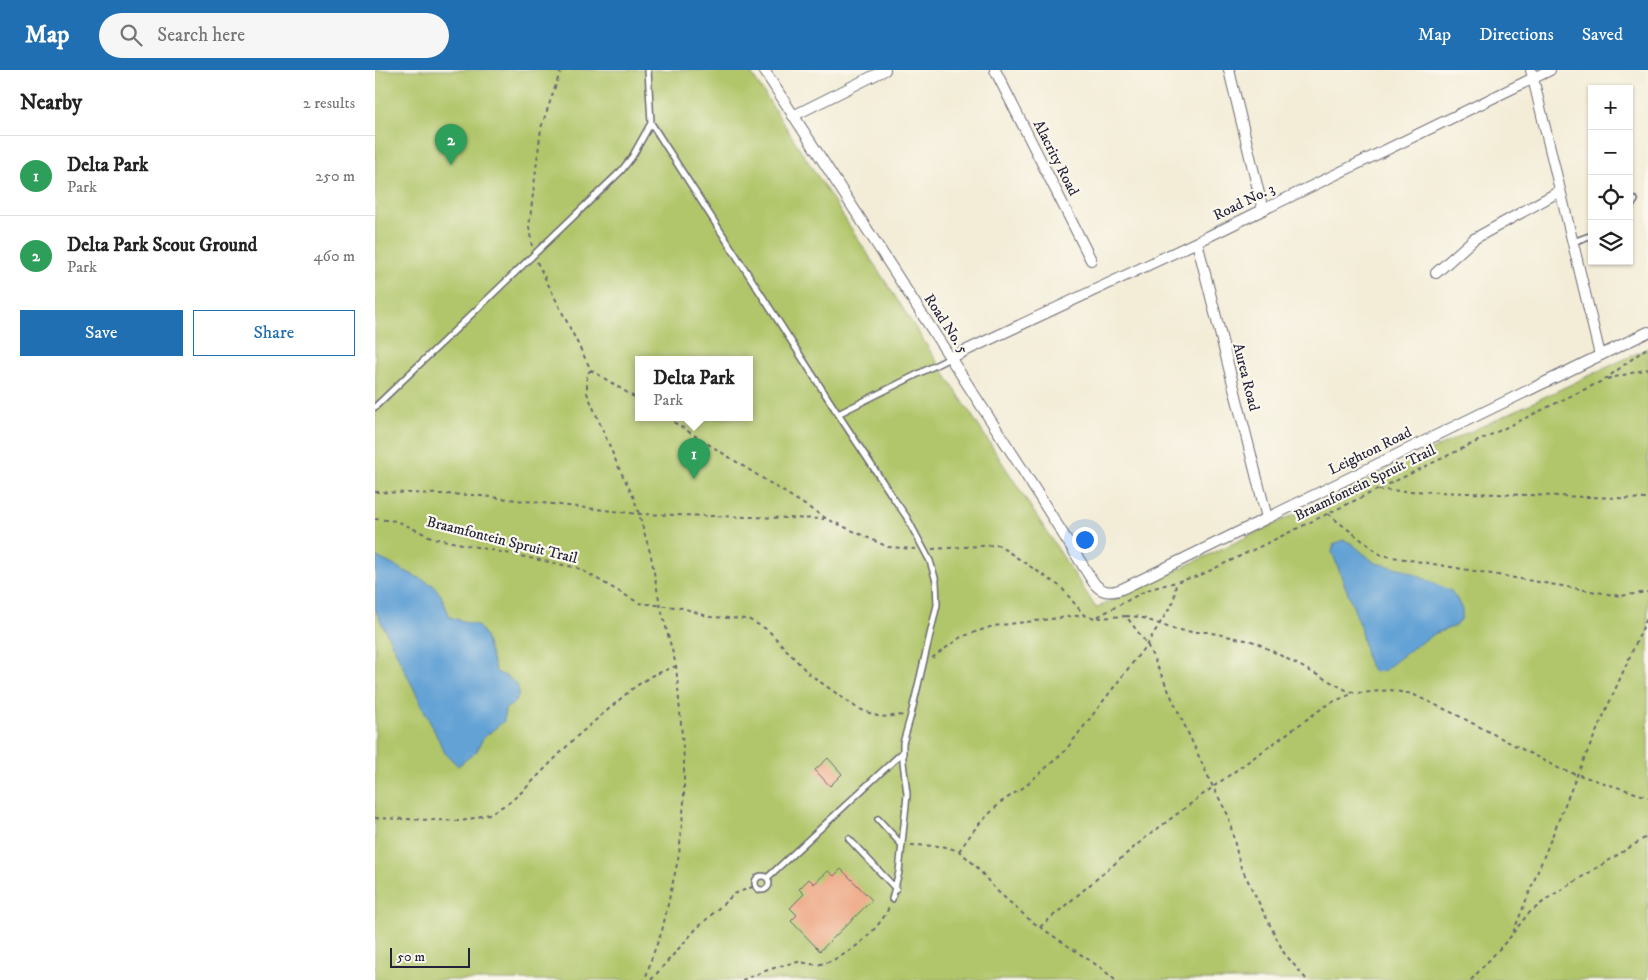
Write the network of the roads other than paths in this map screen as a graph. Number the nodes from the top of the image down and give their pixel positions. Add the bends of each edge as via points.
1 (649, 70) edge
2 (764, 70) edge
3 (885, 70) edge
4 (995, 70) edge
5 (1229, 70) edge
6 (1550, 70) edge
7 (1532, 74) edge
8 (793, 116) junction
9 (651, 123) junction
10 (1560, 191) junction
11 (1635, 200) dead end
12 (1633, 203) edge
13 (1263, 210) junction
14 (1588, 236) edge
15 (1197, 242) junction
16 (1573, 242) junction
17 (1091, 260) dead end
18 (1436, 273) dead end
19 (1648, 332) edge
20 (1600, 355) junction
21 (950, 358) junction
22 (375, 407) edge
23 (838, 414) junction
24 (1267, 518) junction
25 (1105, 591) joint
26 (903, 752) junction
27 (878, 819) dead end
28 (849, 840) dead end
29 (902, 845) junction
30 (767, 878) junction
31 (895, 889) junction
32 (892, 899) road end

1 - 9 lane
2 - 8 street, Road No. 5
3 - 8 street
4 - 17 street, Alacrity Road
5 - 13 street
6 - 7 street, Road No. 3
7 - 10 street
7 - 13 street, Road No. 3
8 - 21 street, Road No. 5
9 - 22 lane via 621,170
9 - 23 lane
10 - 16 street
10 - 18 street via 1474,239
11 - 12 lane
13 - 15 street, Road No. 3
14 - 16 lane
15 - 21 street, Road No. 3
15 - 24 street, Aurea Road
16 - 20 street
19 - 20 street, Leighton Road
20 - 24 street, Leighton Road
21 - 23 lane
21 - 25 street, Road No. 5 via 1092,580
23 - 26 lane via 906,516 925,550 936,582 937,605
24 - 25 street, Leighton Road via 1124,588
26 - 29 lane via 907,794
26 - 30 lane
27 - 29 lane
28 - 31 lane
29 - 31 lane
30 - 30 lane via 769,884 765,890 755,886 758,877
31 - 32 lane

